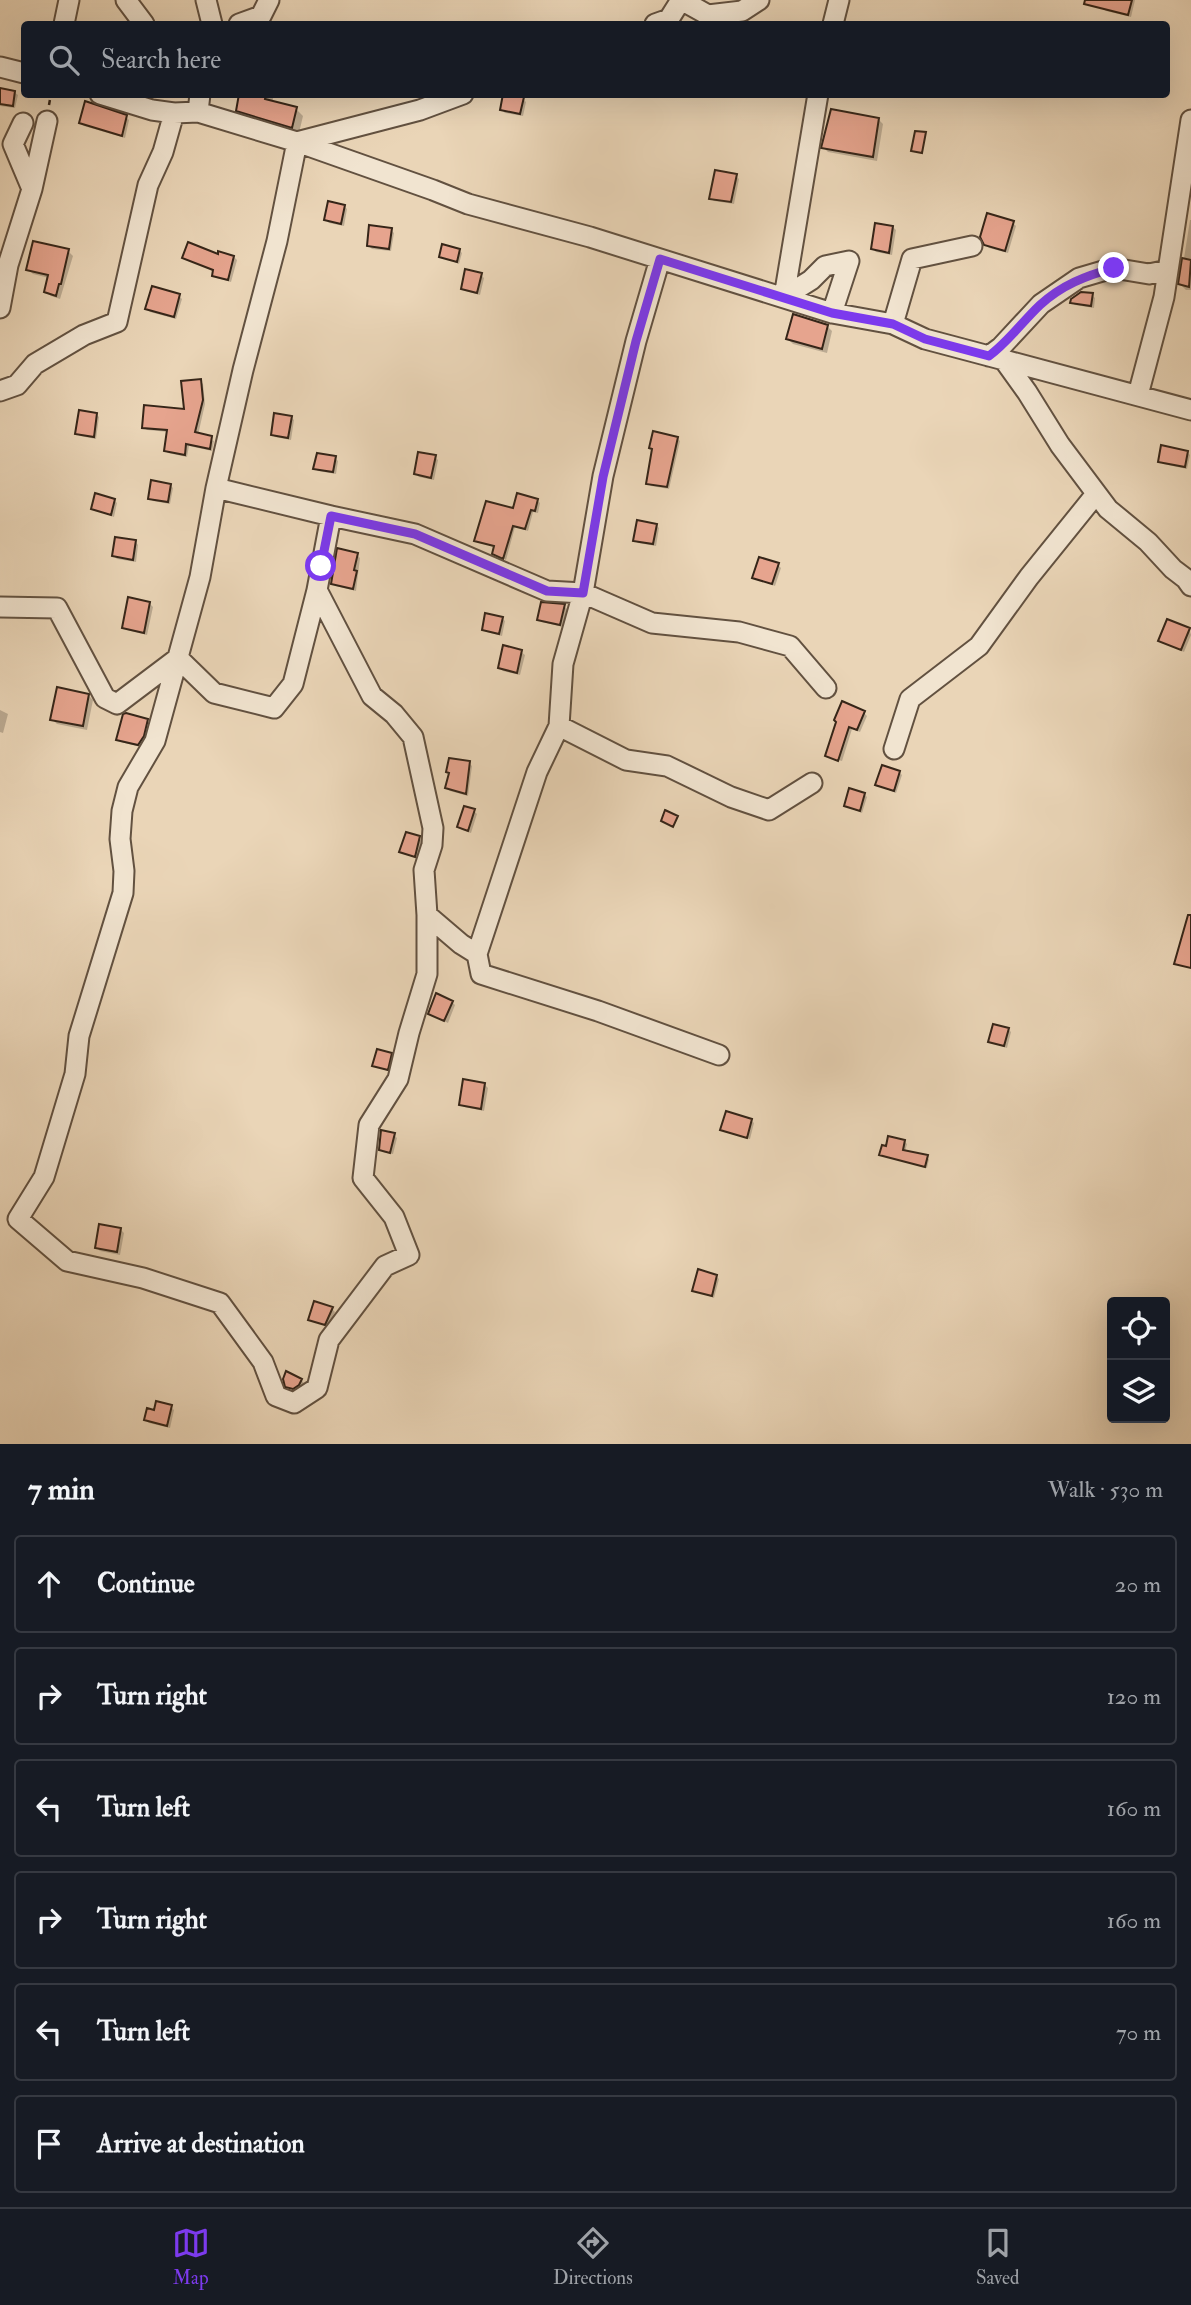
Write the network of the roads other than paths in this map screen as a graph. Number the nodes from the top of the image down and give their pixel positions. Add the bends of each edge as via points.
1 (69, 0) edge
2 (126, 0) edge
3 (206, 0) edge
4 (269, 0) edge
5 (681, 0) edge
6 (839, 0) edge
7 (750, 12) edge
8 (65, 21) edge
9 (142, 21) edge
10 (211, 21) edge
11 (247, 21) edge
12 (663, 21) edge
13 (834, 21) edge
14 (0, 67) edge
15 (21, 72) edge
16 (113, 98) edge
17 (452, 98) edge
18 (817, 98) edge
19 (199, 104) edge
20 (174, 113) junction
21 (1191, 120) edge
22 (47, 121) dead end
23 (23, 123) dead end
24 (297, 142) junction
25 (32, 189) junction
26 (972, 246) dead end
27 (660, 259) junction
28 (1168, 270) junction
29 (784, 297) junction
30 (0, 309) edge
31 (832, 313) junction
32 (893, 324) junction
33 (996, 358) junction
34 (0, 391) edge
35 (1138, 395) junction
36 (1191, 410) edge
37 (216, 488) junction
38 (1096, 494) junction
39 (331, 516) junction
40 (1191, 586) edge
41 (317, 590) junction
42 (583, 593) junction
43 (0, 607) edge
44 (178, 658) junction
45 (826, 688) dead end
46 (559, 726) junction
47 (894, 749) dead end
48 (812, 783) dead end
49 (427, 915) junction
50 (477, 954) junction
51 (719, 1055) dead end

1 - 8 street
2 - 9 street
3 - 10 street
4 - 11 street via 261,16
5 - 7 street via 708,15
5 - 12 street
6 - 13 street
14 - 15 street
16 - 20 street
17 - 24 street
18 - 29 street
19 - 20 street
19 - 24 street
20 - 34 street via 148,185 117,322 85,335 35,365 17,385
21 - 28 street
22 - 25 street
23 - 25 street via 13,144
24 - 27 street via 468,204
24 - 37 street
25 - 30 street via 8,265
26 - 32 street via 912,259
27 - 29 street
27 - 42 street via 603,477
28 - 33 street via 1149,274 1114,268 1079,278 1041,304
28 - 35 street
29 - 31 street
29 - 31 street via 825,266 849,261
31 - 32 street
32 - 33 street via 925,339
33 - 35 street
33 - 38 street via 1027,391
35 - 36 street
37 - 39 street
37 - 44 street via 200,577
38 - 40 street
38 - 47 street via 979,646 910,699
39 - 41 street
39 - 42 street via 415,534 547,591
41 - 44 street via 293,684 274,708 214,693
41 - 49 street via 372,696 413,737 433,828 424,870
42 - 45 street via 652,623 739,632 790,646
42 - 46 street via 563,664
43 - 44 street via 57,608 105,698 117,704
44 - 49 street via 155,741 128,787 122,811 123,893 79,1036 75,1074 44,1177 18,1219 67,1261 143,1278 220,1303 263,1362 276,1396 294,1403 317,1388 329,1340 385,1266 410,1255 394,1216 363,1178 369,1125 398,1079 426,974
46 - 48 street via 626,760 667,766 769,810
46 - 50 street via 537,772
49 - 50 street
50 - 51 street via 481,974 598,1010

